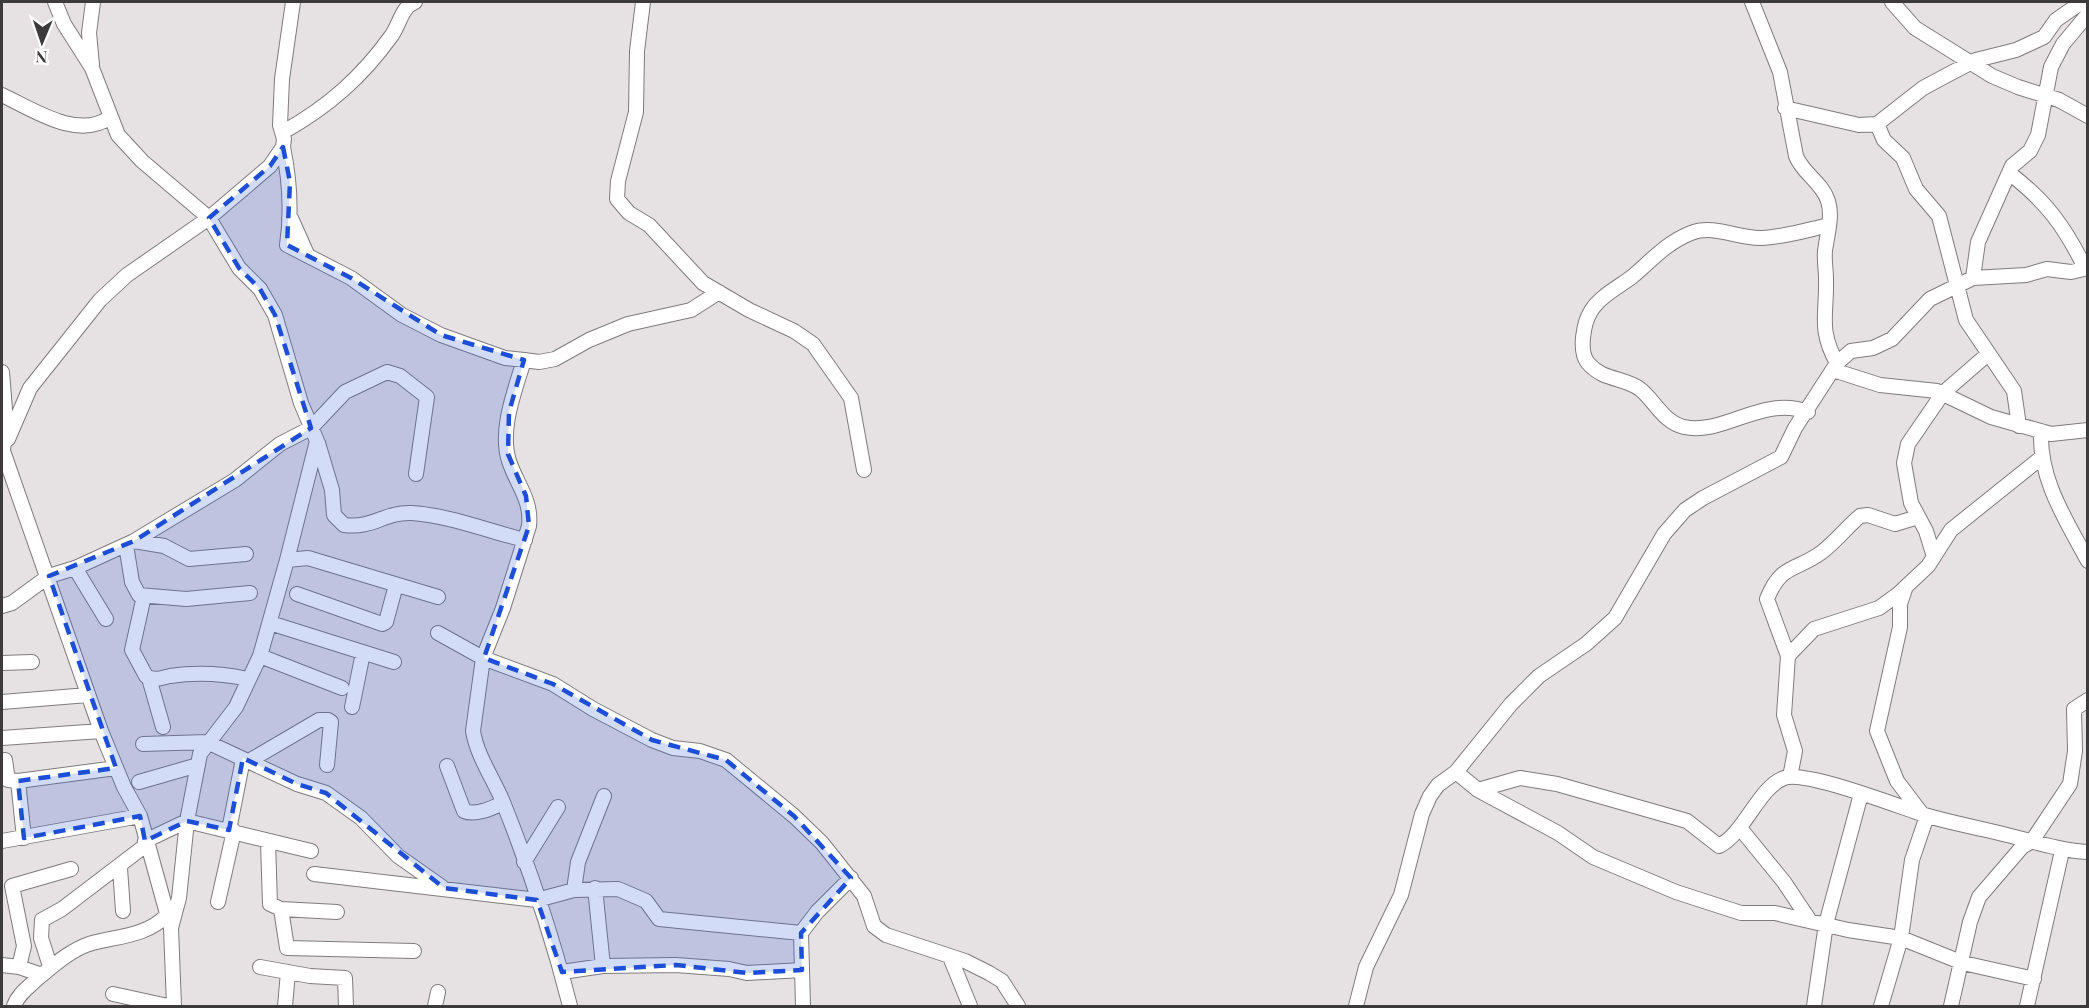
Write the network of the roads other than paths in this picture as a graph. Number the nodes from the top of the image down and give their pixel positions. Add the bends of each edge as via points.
1 (55, 2) edge
2 (93, 2) edge
3 (293, 2) edge
4 (415, 2) edge
5 (643, 2) edge
6 (1752, 2) edge
7 (1892, 2) edge
8 (2082, 2) edge
9 (2088, 14) edge
10 (1971, 63) junction
11 (92, 68) junction
12 (2, 95) edge
13 (2047, 96) junction
14 (1785, 108) junction
15 (2088, 116) edge
16 (110, 118) junction
17 (1877, 124) junction
18 (283, 132) junction
19 (283, 147) junction
20 (2009, 173) junction
21 (209, 218) junction
22 (1829, 225) junction
23 (2086, 268) edge
24 (1973, 278) junction
25 (1959, 286) junction
26 (719, 292) junction
27 (1988, 354) junction
28 (524, 360) junction
29 (1835, 366) junction
30 (2, 372) edge
31 (1943, 393) junction
32 (1808, 412) junction
33 (2019, 426) junction
34 (2088, 430) edge
35 (2041, 431) junction
36 (314, 434) junction
37 (2, 453) edge
38 (2042, 457) junction
39 (864, 470) dead end
40 (416, 474) dead end
41 (1918, 517) junction
42 (525, 540) junction
43 (130, 543) junction
44 (246, 554) dead end
45 (1934, 557) junction
46 (287, 560) junction
47 (2088, 561) edge
48 (75, 568) junction
49 (49, 576) junction
50 (396, 585) junction
51 (1905, 589) junction
52 (250, 593) dead end
53 (297, 594) dead end
54 (144, 596) junction
55 (438, 597) dead end
56 (2, 606) edge
57 (106, 619) dead end
58 (270, 622) junction
59 (438, 633) dead end
60 (363, 653) junction
61 (260, 656) junction
62 (1788, 656) junction
63 (483, 658) junction
64 (32, 662) dead end
65 (394, 662) dead end
66 (2, 663) edge
67 (149, 678) junction
68 (248, 680) junction
69 (342, 688) dead end
70 (88, 695) junction
71 (2088, 700) edge
72 (2, 702) edge
73 (351, 707) dead end
74 (163, 727) dead end
75 (101, 731) junction
76 (2, 738) edge
77 (207, 742) junction
78 (143, 744) dead end
79 (5, 760) dead end
80 (246, 760) junction
81 (198, 765) junction
82 (327, 765) dead end
83 (447, 766) dead end
84 (116, 768) junction
85 (1456, 772) junction
86 (1790, 777) junction
87 (18, 781) junction
88 (139, 782) dead end
89 (1478, 790) junction
90 (1861, 794) junction
91 (604, 796) dead end
92 (503, 803) junction
93 (558, 807) dead end
94 (1925, 815) junction
95 (140, 816) junction
96 (187, 821) junction
97 (1740, 828) junction
98 (231, 830) junction
99 (24, 838) junction
100 (2, 841) edge
101 (2032, 841) junction
102 (268, 842) junction
103 (146, 843) junction
104 (311, 851) dead end
105 (2062, 851) junction
106 (2088, 852) edge
107 (524, 862) junction
108 (120, 868) junction
109 (71, 869) dead end
110 (314, 874) dead end
111 (851, 878) junction
112 (444, 888) junction
113 (595, 888) junction
114 (574, 890) junction
115 (537, 900) junction
116 (218, 902) dead end
117 (281, 909) junction
118 (123, 911) dead end
119 (337, 912) dead end
120 (1810, 921) junction
121 (169, 922) junction
122 (1826, 924) junction
123 (801, 933) junction
124 (1901, 938) junction
125 (414, 951) dead end
126 (950, 957) junction
127 (1963, 963) junction
128 (2, 965) edge
129 (603, 966) junction
130 (19, 967) junction
131 (260, 967) dead end
132 (46, 970) junction
133 (802, 970) junction
134 (288, 972) junction
135 (562, 972) junction
136 (2034, 979) junction
137 (438, 992) dead end
138 (113, 994) dead end
139 (14, 1006) edge
140 (168, 1006) edge
141 (174, 1006) edge
142 (285, 1006) edge
143 (346, 1006) edge
144 (435, 1006) edge
145 (570, 1006) edge
146 (803, 1006) edge
147 (970, 1006) edge
148 (1018, 1006) edge
149 (1356, 1006) edge
150 (1814, 1006) edge
151 (1881, 1006) edge
152 (1952, 1006) edge
153 (2027, 1006) edge

1 - 11 street
2 - 11 street via 89,33
3 - 18 street via 284,56 280,124
4 - 18 street via 405,10 392,35 361,73 324,108
5 - 26 street via 635,120 620,171 617,199 629,213 649,225 704,283
6 - 14 street via 1780,72
7 - 10 street via 1915,28
8 - 10 street via 2061,15 2041,39
9 - 13 street via 2055,58
10 - 13 street via 2007,83
10 - 17 street via 1923,88
11 - 16 street
12 - 16 street via 61,122 87,127
13 - 15 street
13 - 20 street via 2034,144
14 - 17 street via 1859,125
14 - 22 street via 1800,166 1822,189 1828,202
16 - 21 street via 118,135 142,161
17 - 25 street via 1884,140 1906,163 1916,189 1939,216
18 - 19 street
19 - 21 street via 270,166
19 - 28 street via 290,182 287,245 351,278 402,315 441,335 505,358
20 - 23 street via 2061,222
20 - 24 street via 1978,242
21 - 36 street via 239,268 260,289 275,315
21 - 37 street via 127,274 100,300 30,388
22 - 29 street via 1824,261 1824,332
22 - 32 street via 1761,238 1708,230 1692,232 1654,254 1601,299 1586,323 1583,348 1586,362 1601,374 1640,389 1669,420 1685,427 1708,426 1785,407
23 - 24 street via 2070,273 2047,269 2026,275
24 - 25 street
25 - 27 street via 1966,320
25 - 29 street via 1930,299 1892,339 1873,348 1851,351
26 - 28 street via 691,310 628,324 555,359
26 - 39 street via 813,344 852,398
27 - 31 street
27 - 33 street via 2014,391
28 - 42 street via 507,429 510,463 530,512
29 - 31 street via 1880,385
29 - 32 street
30 - 37 street via 6,422
31 - 33 street
31 - 41 street via 1912,434 1906,452 1909,494
32 - 85 street via 1781,457 1685,510 1664,534 1615,618 1523,692
33 - 35 street
34 - 35 street via 2062,435
35 - 38 street
36 - 40 street via 345,392 368,379 393,372 427,397
36 - 42 street via 332,490 334,515 344,525 376,524 393,514 413,513
36 - 43 street via 280,444 235,480
36 - 46 street
37 - 49 street
38 - 45 street via 1951,530
38 - 47 street via 2054,497
41 - 45 street
41 - 62 street via 1895,524 1860,516 1820,554 1781,574 1767,599
42 - 63 street
43 - 44 street via 164,546 189,559
43 - 48 street
43 - 54 street via 132,582
45 - 51 street
46 - 50 street via 308,558
46 - 58 street
48 - 49 street
48 - 57 street
49 - 56 street
49 - 70 street
50 - 53 street via 382,624
50 - 55 street
51 - 62 street via 1879,608 1814,628
51 - 94 street via 1877,731 1897,781
52 - 54 street via 186,599
54 - 67 street via 132,650
58 - 60 street
58 - 61 street
59 - 63 street
60 - 65 street
60 - 73 street
61 - 68 street
61 - 69 street
62 - 86 street via 1784,715 1795,758
63 - 92 street via 473,730
63 - 111 street via 552,684 652,740 726,760 794,816
64 - 66 street
67 - 68 street via 221,673
67 - 74 street
68 - 77 street via 223,727
70 - 72 street
70 - 75 street
71 - 101 street via 2074,709 2075,751 2070,784
75 - 76 street
75 - 84 street
77 - 78 street
77 - 80 street
77 - 81 street
79 - 87 street via 5,776
80 - 82 street via 320,720 328,720 331,722
80 - 98 street
80 - 112 street via 326,793 361,818 398,856
81 - 88 street
81 - 96 street
83 - 92 street via 464,811 490,809
84 - 87 street
84 - 95 street
85 - 89 street
85 - 149 street via 1438,784 1422,814 1401,895 1366,967
86 - 90 street
86 - 97 street via 1781,779 1766,793
87 - 99 street
89 - 97 street via 1520,778 1557,784 1687,821 1719,846
89 - 120 street via 1558,833 1600,861 1676,892 1741,913 1775,913
90 - 94 street
90 - 122 street
91 - 114 street via 578,862
92 - 107 street
93 - 107 street
94 - 101 street
94 - 124 street via 1912,860
95 - 99 street
95 - 103 street
96 - 98 street
96 - 103 street
96 - 121 street via 179,898
97 - 120 street
98 - 102 street
98 - 116 street
99 - 100 street
101 - 105 street
101 - 127 street via 2022,847 1979,897
102 - 104 street
102 - 117 street via 268,901
103 - 108 street
103 - 121 street
105 - 106 street
105 - 136 street
107 - 115 street
108 - 118 street
108 - 132 street via 42,920
109 - 130 street via 12,886 24,946
110 - 112 street
111 - 123 street
111 - 126 street via 864,896 874,926
112 - 115 street
113 - 114 street
113 - 123 street via 618,888 637,895 658,919
113 - 129 street
114 - 115 street
115 - 135 street
117 - 119 street
117 - 125 street via 287,948
120 - 122 street
121 - 132 street via 88,945
121 - 141 street
122 - 124 street
122 - 150 street
123 - 133 street
124 - 127 street
124 - 151 street
126 - 147 street
126 - 148 street via 1002,981
127 - 136 street
127 - 152 street
128 - 130 street
129 - 133 street via 676,965 747,974
129 - 135 street
130 - 132 street
131 - 134 street
132 - 139 street
133 - 146 street
134 - 142 street
134 - 143 street via 345,978
135 - 145 street
136 - 153 street
137 - 144 street
138 - 140 street

